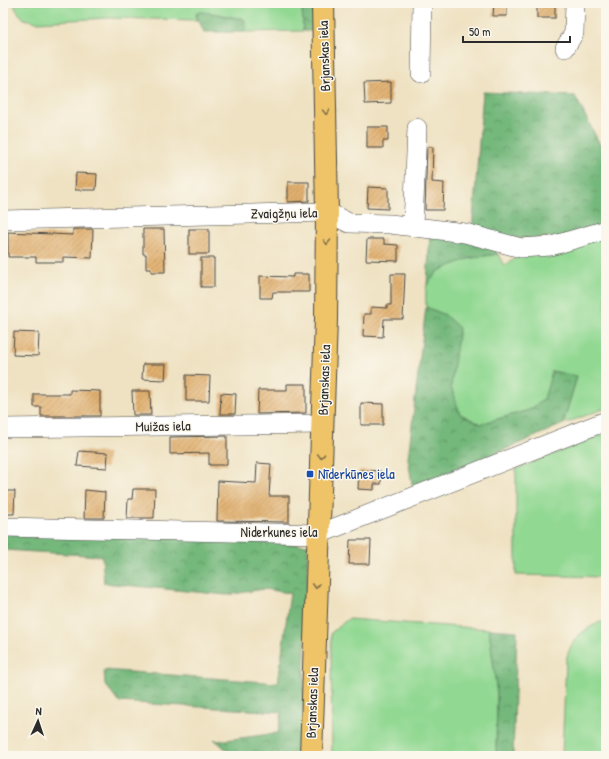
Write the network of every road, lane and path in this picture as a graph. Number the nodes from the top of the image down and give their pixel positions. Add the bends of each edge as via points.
1 (323, 3) edge
2 (422, 3) edge
3 (575, 3) edge
4 (565, 48) dead end
5 (420, 73) dead end
6 (417, 128) dead end
7 (327, 212) junction
8 (3, 220) edge
9 (413, 226) junction
10 (606, 230) edge
11 (606, 421) edge
12 (322, 424) junction
13 (3, 428) edge
14 (3, 527) edge
15 (319, 534) junction
16 (311, 756) edge

1 -> 7 main road, Brjanskas iela
2 - 5 street
3 - 4 street via 574,33
6 - 9 street
7 - 8 street, Zvaigžņu iela
7 - 9 street, Zvaigžņu iela via 349,223
7 -> 12 main road, Brjanskas iela
9 - 10 street, Zvaigžņu iela via 465,233 521,248 551,246
11 - 15 street, Niderkunes iela
12 - 13 street, Muižas iela
12 -> 15 main road, Brjanskas iela
14 - 15 street, Niderkunes iela
15 -> 16 main road, Brjanskas iela

